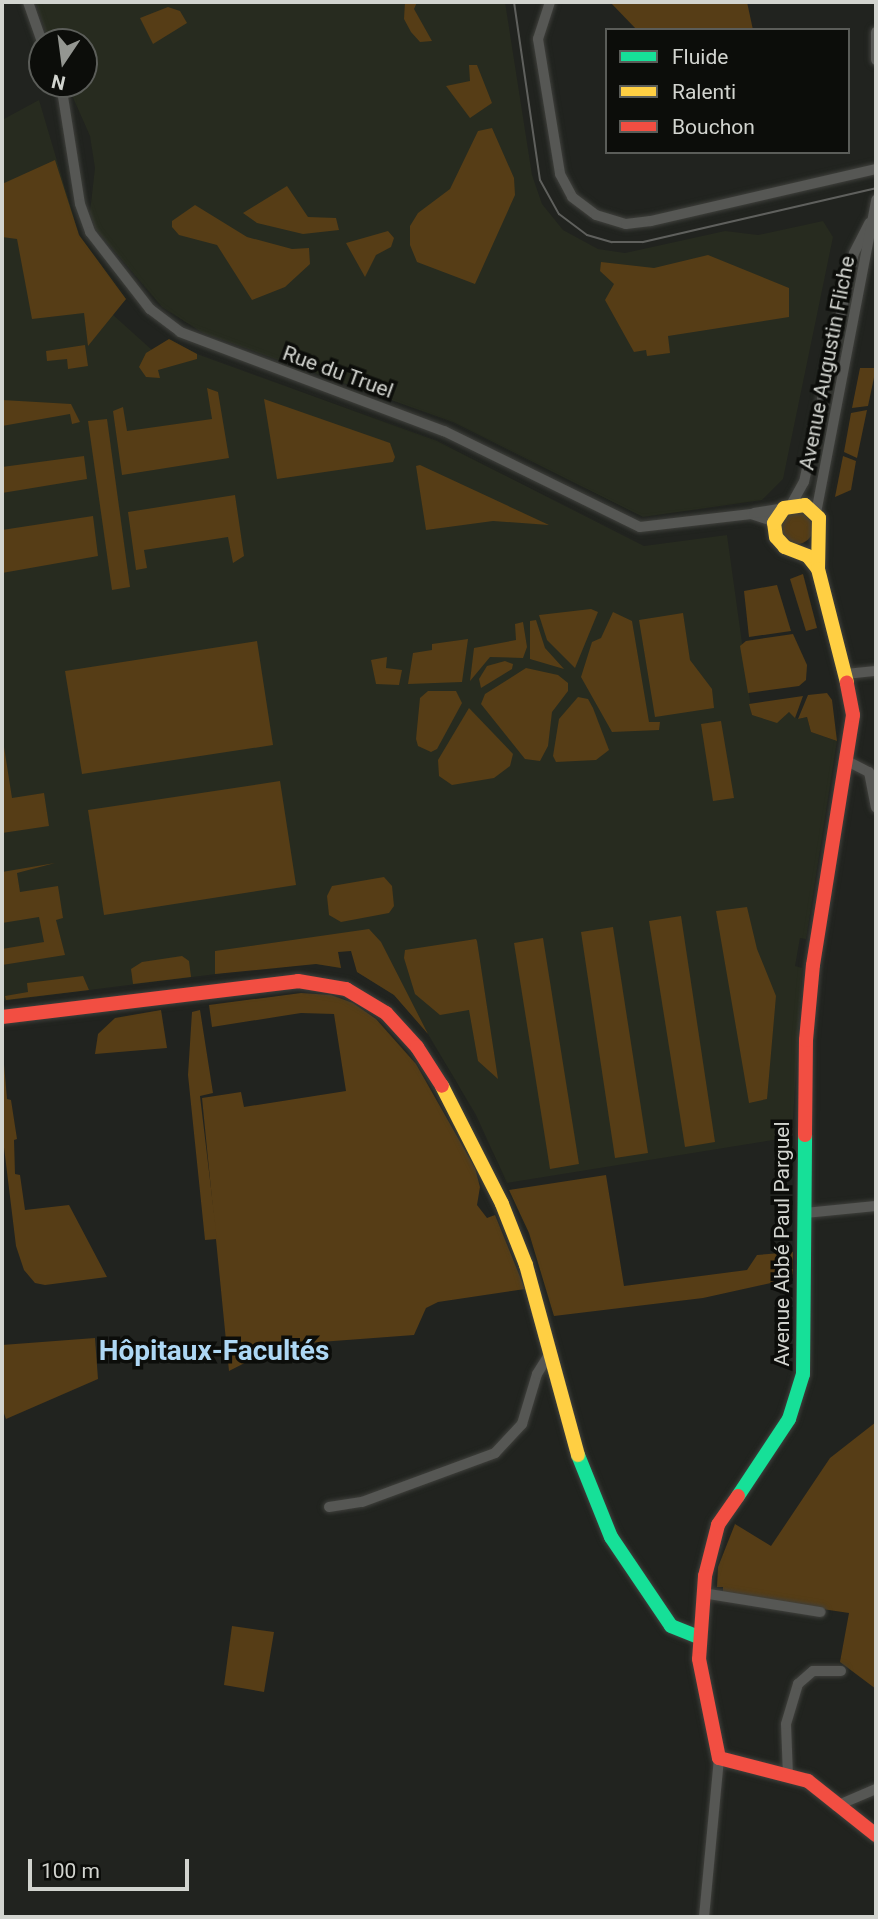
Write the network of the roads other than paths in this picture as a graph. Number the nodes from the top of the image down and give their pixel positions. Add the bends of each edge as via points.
1 (28, 2) edge
2 (550, 2) edge
3 (38, 28) edge
4 (876, 32) edge
5 (876, 60) edge
6 (63, 98) edge
7 (876, 169) edge
8 (876, 200) edge
9 (871, 220) junction
10 (788, 506) junction
11 (816, 513) junction
12 (751, 514) junction
13 (775, 522) junction
14 (817, 541) junction
15 (800, 551) junction
16 (818, 569) junction
17 (876, 671) edge
18 (846, 674) junction
19 (847, 761) junction
20 (873, 777) edge
21 (876, 807) edge
22 (2, 1017) edge
23 (876, 1206) edge
24 (805, 1213) junction
25 (551, 1351) junction
26 (328, 1507) dead end
27 (703, 1593) junction
28 (820, 1612) dead end
29 (700, 1638) junction
30 (841, 1671) dead end
31 (719, 1758) junction
32 (788, 1776) junction
33 (876, 1789) edge
34 (836, 1806) junction
35 (876, 1835) edge
36 (876, 1843) edge
37 (704, 1917) edge

1 - 3 street
2 - 7 street via 538,40 560,174 572,197 596,215 626,224 651,221
4 - 5 street
6 - 12 street, Rue du Truel via 80,204 90,232 150,309 180,332 444,431 640,527
8 - 9 street, Avenue Augustin Fliche
9 - 10 street, Avenue Augustin Fliche via 854,253 804,482
9 - 11 street, Avenue Augustin Fliche via 868,260
10 - 11 street via 805,505
10 - 12 street, Rue du Truel
10 - 13 street
11 - 14 street via 821,524
12 - 13 street, Rue du Truel
13 - 15 street via 779,542
14 - 15 street
14 - 16 street, Avenue Abbé Paul Parguel
15 - 16 street
16 - 18 street, Avenue Abbé Paul Parguel
17 - 18 street
18 - 19 street, Avenue Abbé Paul Parguel via 853,715
19 - 20 street via 866,767
19 - 24 street, Avenue Abbé Paul Parguel via 808,1015
20 - 21 street
22 - 25 street via 298,981 332,985 364,997 417,1047 452,1102 513,1230
23 - 24 street
24 - 27 street, Avenue Abbé Paul Parguel via 800,1388 789,1419 718,1525
25 - 26 street via 537,1374 522,1424 495,1453 362,1502
25 - 29 street via 580,1463 611,1537 671,1626
27 - 28 street
27 - 29 street, Avenue Abbé Paul Parguel
29 - 31 street, Avenue Abbé Paul Parguel via 699,1659
30 - 32 street via 813,1671 798,1684 786,1724
31 - 32 street
31 - 37 street, Avenue Abbé Paul Parguel
32 - 34 street
33 - 34 street
34 - 35 street
34 - 36 street

